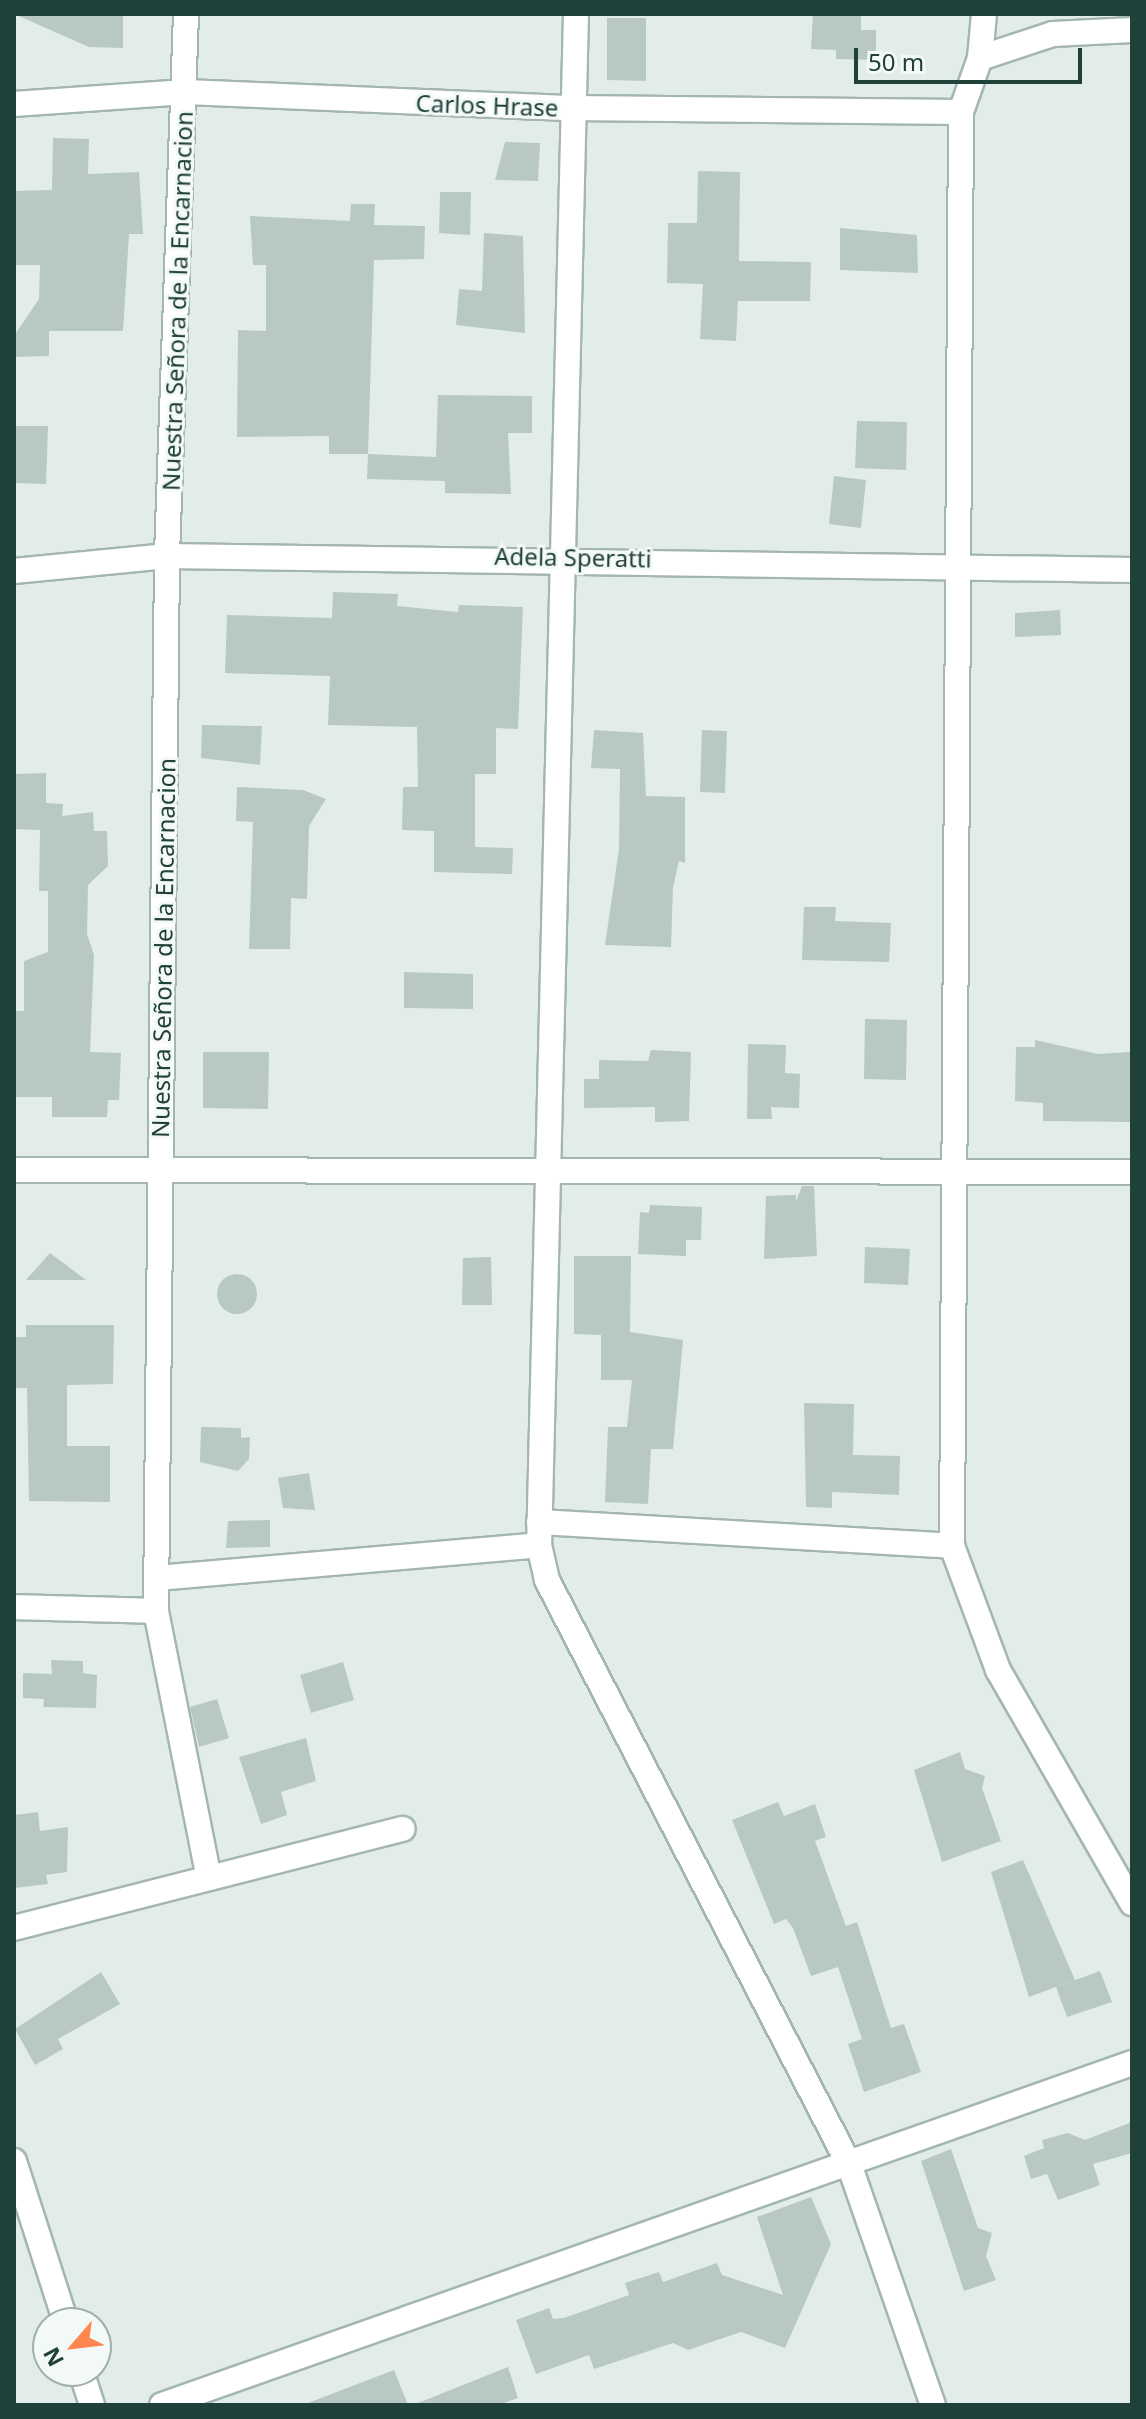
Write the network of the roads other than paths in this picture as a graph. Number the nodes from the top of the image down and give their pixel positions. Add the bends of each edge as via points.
1 (186, 14) edge
2 (576, 14) edge
3 (984, 14) edge
4 (1132, 30) edge
5 (980, 58) junction
6 (186, 92) junction
7 (14, 104) edge
8 (573, 108) junction
9 (961, 112) junction
10 (167, 556) junction
11 (566, 556) junction
12 (953, 564) junction
13 (1132, 570) edge
14 (14, 571) edge
15 (14, 1170) edge
16 (954, 1170) junction
17 (544, 1171) junction
18 (160, 1172) junction
19 (1132, 1172) edge
20 (539, 1534) junction
21 (952, 1546) junction
22 (157, 1578) junction
23 (14, 1607) edge
24 (156, 1611) junction
25 (403, 1829) dead end
26 (209, 1878) junction
27 (1132, 1903) edge
28 (14, 1928) edge
29 (1132, 2063) edge
30 (14, 2161) edge
31 (849, 2164) junction
32 (61, 2307) edge
33 (162, 2405) edge
34 (933, 2405) edge

1 - 6 street, Nuestra Señora de la Encarnacion
2 - 8 street
3 - 5 street
4 - 5 street via 1053,34
5 - 9 street
6 - 7 street, Carlos Hrase
6 - 8 street, Carlos Hrase
6 - 10 street, Nuestra Señora de la Encarnacion
8 - 9 street, Carlos Hrase
8 - 11 street
9 - 12 street
10 - 11 street, Adela Speratti
10 - 14 street, Adela Speratti
10 - 18 street, Nuestra Señora de la Encarnacion
11 - 12 street, Adela Speratti
11 - 17 street
12 - 13 street, Adela Speratti
12 - 16 street
15 - 18 street
16 - 17 street
16 - 19 street
16 - 21 street
17 - 18 street
17 - 20 street
18 - 22 street, Nuestra Señora de la Encarnacion
20 - 21 street
20 - 22 street
20 - 31 street via 547,1580
21 - 27 street via 998,1670
22 - 24 street, Nuestra Señora de la Encarnacion
23 - 24 street
24 - 26 street, Nuestra Señora de la Encarnacion
25 - 26 street
26 - 28 street
29 - 31 street
30 - 32 street
31 - 33 street
31 - 34 street

